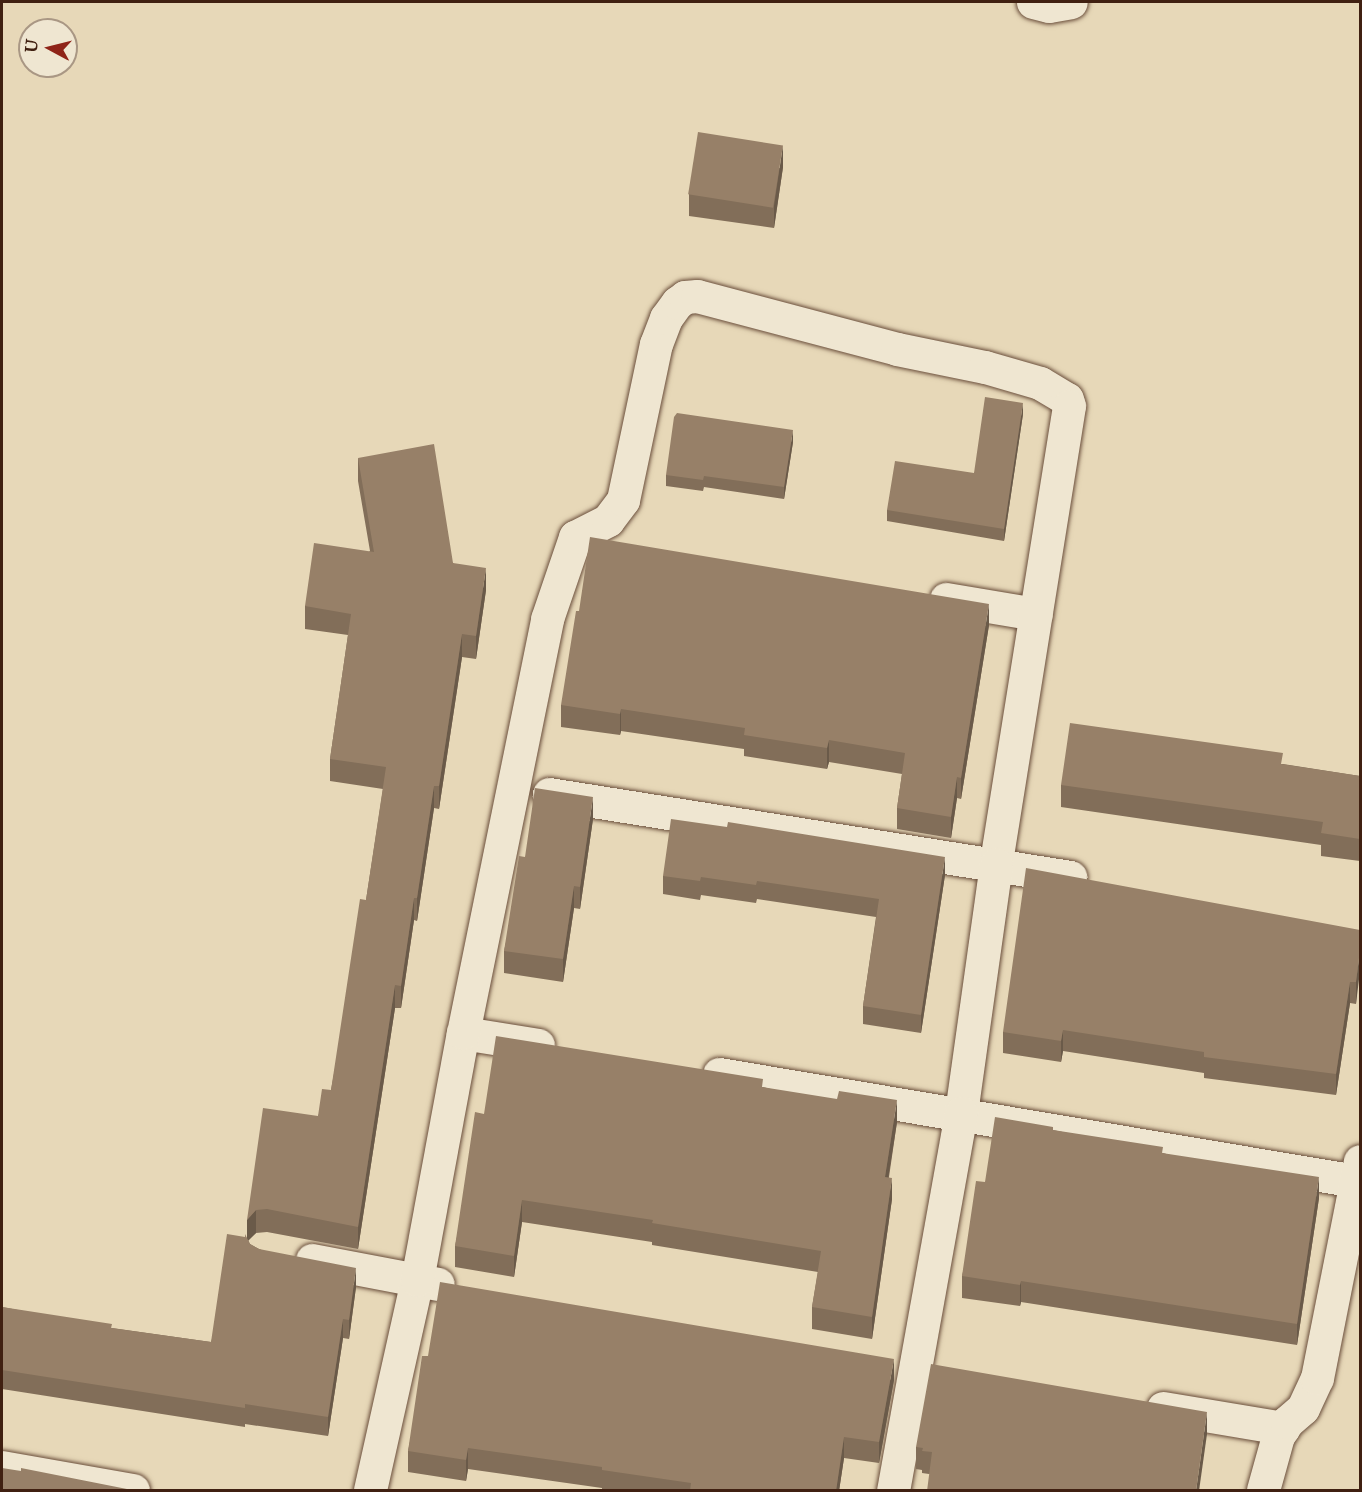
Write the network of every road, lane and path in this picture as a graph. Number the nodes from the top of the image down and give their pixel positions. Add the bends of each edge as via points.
1 (1033, 2) edge
2 (1071, 2) edge
3 (575, 537) junction
4 (622, 545) edge
5 (918, 594) edge
6 (1036, 614) junction
7 (515, 788) junction
8 (996, 864) junction
9 (1102, 883) edge
10 (463, 1034) junction
11 (567, 1050) edge
12 (694, 1070) edge
13 (961, 1113) junction
14 (1358, 1170) edge
15 (285, 1254) edge
16 (417, 1280) junction
17 (464, 1288) edge
18 (903, 1363) junction
19 (949, 1371) edge
20 (1133, 1402) edge
21 (1283, 1428) junction
22 (2, 1467) edge
23 (133, 1491) edge
24 (370, 1491) edge
25 (893, 1491) edge
26 (1263, 1491) edge

1 - 2 street via 1049,6
3 - 4 street
3 - 6 street via 609,520 620,505 656,344 673,306 685,297 697,296 897,349 985,366 1040,383 1067,399
3 - 7 street via 547,619
5 - 6 street
6 - 8 street
7 - 8 street
7 - 10 street
8 - 9 street
8 - 13 street
10 - 11 street
10 - 16 street
12 - 13 street
13 - 14 street
13 - 18 street
14 - 21 street via 1317,1378 1304,1408
15 - 16 street
16 - 17 street
16 - 24 street
18 - 19 street
18 - 25 street
20 - 21 street
21 - 26 street
22 - 23 street

